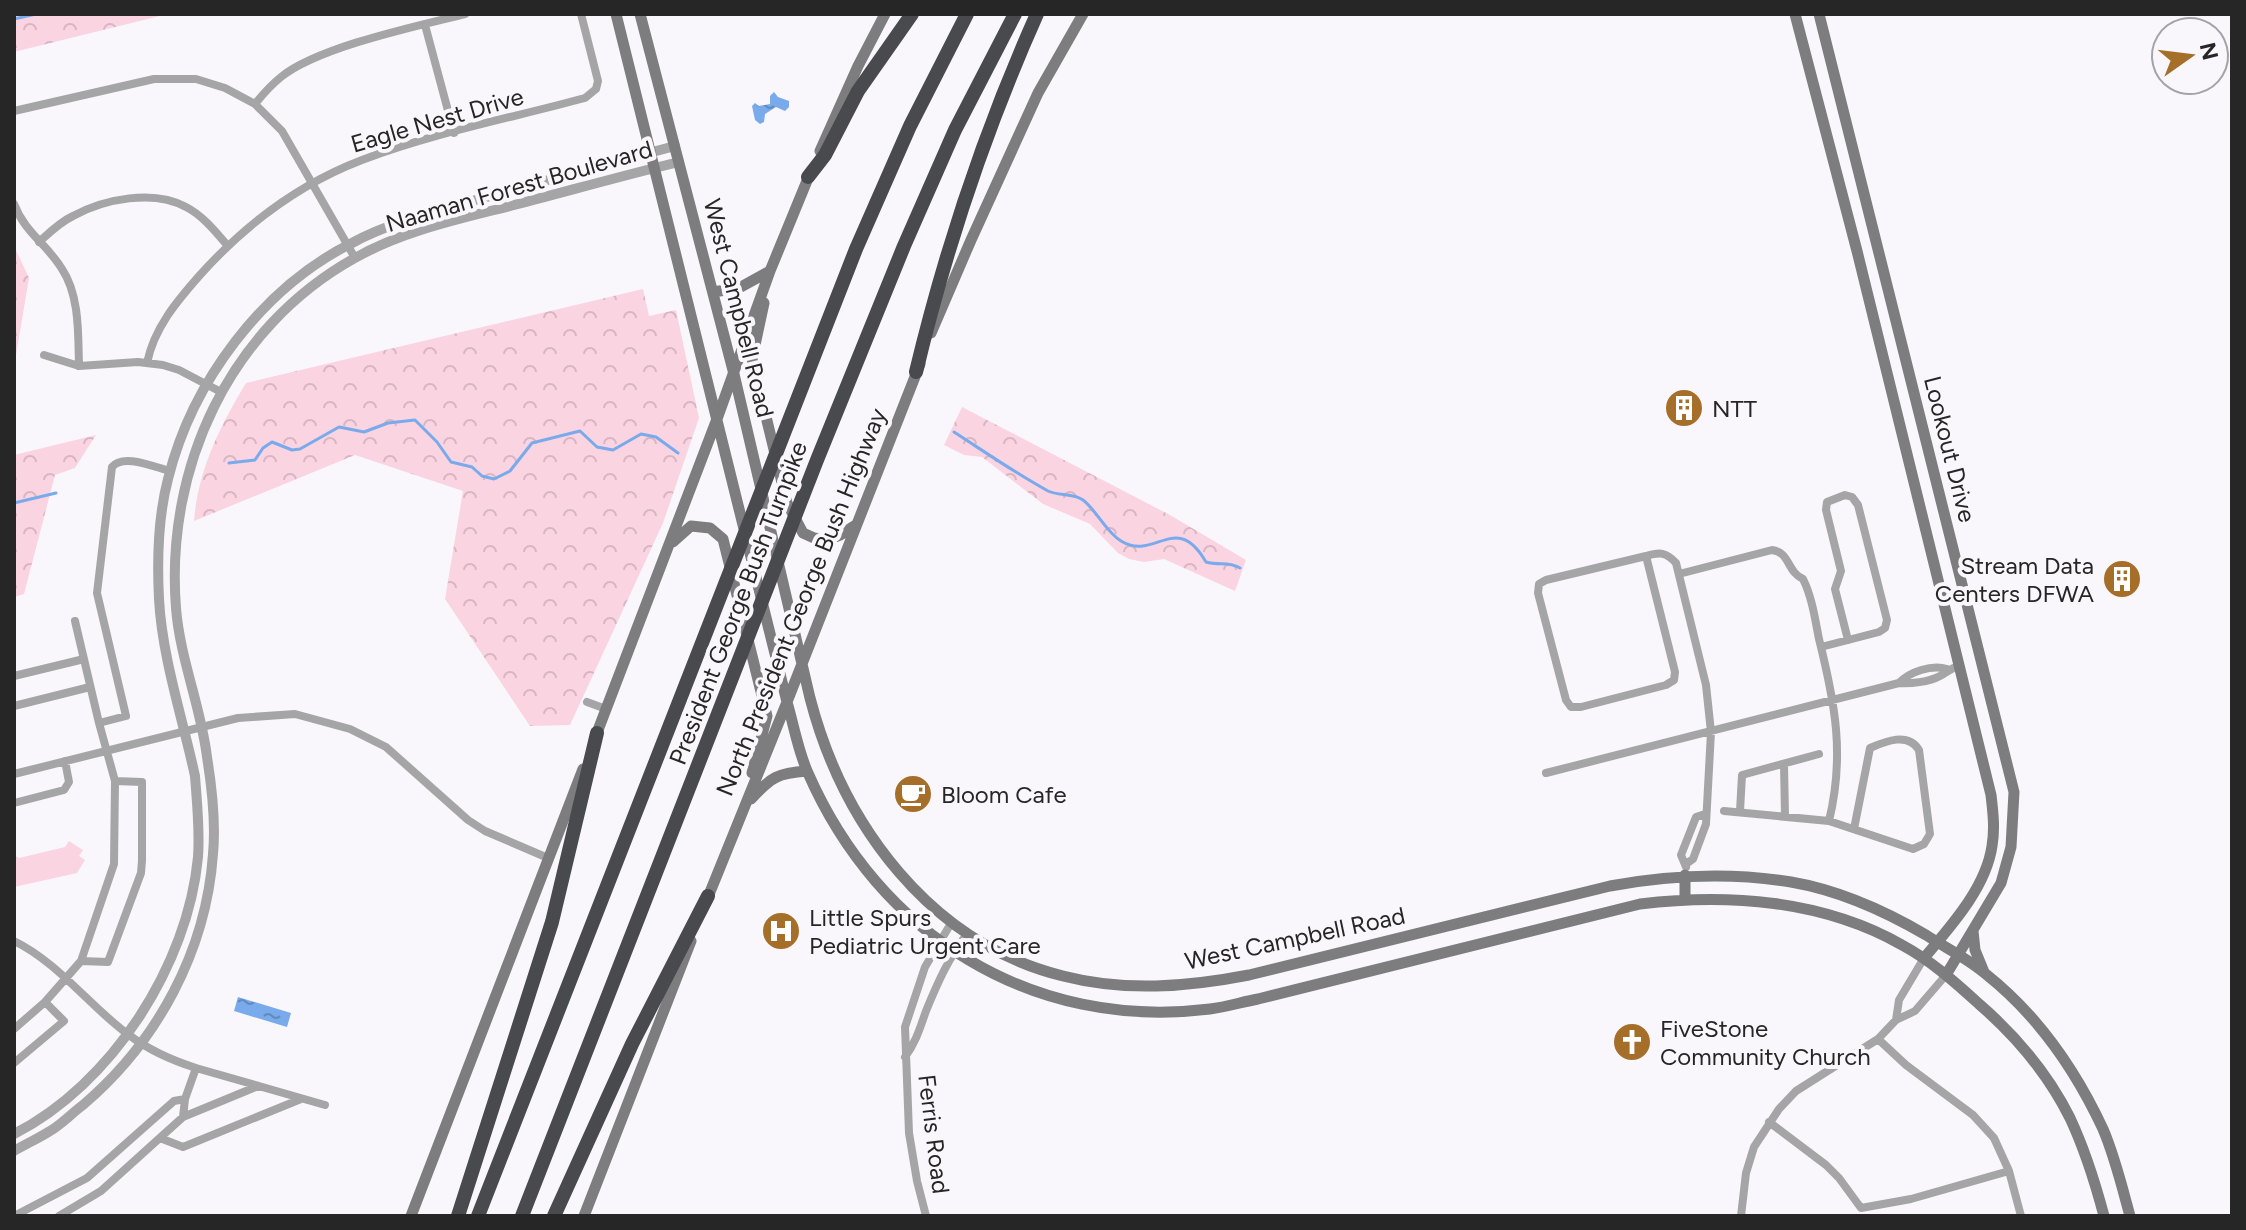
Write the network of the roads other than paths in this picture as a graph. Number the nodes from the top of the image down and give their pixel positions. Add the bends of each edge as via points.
1 (465, 14) edge
2 (581, 14) edge
3 (616, 14) edge
4 (640, 14) edge
5 (885, 14) edge
6 (912, 14) edge
7 (967, 14) edge
8 (1015, 14) edge
9 (1037, 14) edge
10 (1083, 14) edge
11 (1795, 14) edge
12 (1819, 14) edge
13 (425, 25) junction
14 (255, 104) junction
15 (14, 111) edge
16 (454, 133) junction
17 (675, 146) junction
18 (652, 152) junction
19 (679, 162) junction
20 (656, 168) junction
21 (808, 177) junction
22 (313, 184) junction
23 (494, 195) junction
24 (14, 204) edge
25 (462, 218) junction
26 (39, 242) junction
27 (348, 244) junction
28 (227, 245) junction
29 (355, 258) junction
30 (770, 271) junction
31 (713, 292) junction
32 (44, 355) dead end
33 (147, 363) junction
34 (79, 366) junction
35 (916, 372) junction
36 (734, 374) junction
37 (207, 384) junction
38 (221, 392) junction
39 (717, 419) junction
40 (1928, 453) junction
41 (1907, 458) junction
42 (170, 471) junction
43 (856, 525) junction
44 (666, 550) junction
45 (1646, 556) junction
46 (1679, 574) junction
47 (75, 621) dead end
48 (1848, 640) junction
49 (1821, 647) junction
50 (84, 659) junction
51 (1981, 660) junction
52 (802, 663) junction
53 (1953, 668) junction
54 (14, 676) edge
55 (90, 687) junction
56 (1834, 700) junction
57 (587, 702) dead end
58 (787, 702) junction
59 (14, 706) edge
60 (606, 709) junction
61 (99, 723) junction
62 (201, 728) junction
63 (1711, 732) junction
64 (186, 733) junction
65 (597, 733) junction
66 (106, 751) junction
67 (1819, 754) dead end
68 (65, 761) junction
69 (1784, 764) junction
70 (807, 771) junction
71 (1546, 773) dead end
72 (14, 774) edge
73 (115, 781) junction
74 (14, 803) edge
75 (745, 805) junction
76 (1724, 811) dead end
77 (1740, 811) junction
78 (1705, 814) junction
79 (1785, 816) junction
80 (1829, 821) junction
81 (1854, 829) junction
82 (1686, 843) junction
83 (1697, 847) junction
84 (548, 858) junction
85 (1685, 870) junction
86 (708, 896) junction
87 (1685, 899) junction
88 (950, 925) junction
89 (1973, 931) junction
90 (967, 934) junction
91 (14, 941) edge
92 (938, 942) junction
93 (1937, 942) junction
94 (954, 951) junction
95 (1959, 955) junction
96 (1924, 958) junction
97 (81, 961) junction
98 (1985, 972) junction
99 (1946, 975) junction
100 (66, 979) junction
101 (45, 1002) junction
102 (1896, 1020) junction
103 (14, 1029) edge
104 (127, 1034) junction
105 (1878, 1039) junction
106 (141, 1043) junction
107 (905, 1057) junction
108 (14, 1063) edge
109 (196, 1068) junction
110 (259, 1086) junction
111 (185, 1099) junction
112 (301, 1099) junction
113 (325, 1105) dead end
114 (183, 1117) junction
115 (1769, 1122) junction
116 (14, 1134) edge
117 (160, 1138) junction
118 (14, 1151) edge
119 (2009, 1171) junction
120 (87, 1178) junction
121 (101, 1191) junction
122 (14, 1216) edge
123 (59, 1216) edge
124 (411, 1216) edge
125 (458, 1216) edge
126 (478, 1216) edge
127 (522, 1216) edge
128 (554, 1216) edge
129 (584, 1216) edge
130 (926, 1216) edge
131 (1740, 1216) edge
132 (2021, 1216) edge
133 (2104, 1216) edge
134 (2130, 1216) edge

1 - 13 street
2 - 16 street, Eagle Nest Drive via 596,89 585,98
3 - 18 main road, West Campbell Road
4 - 17 main road, West Campbell Road
5 - 21 main road
6 - 21 highway via 858,91
7 - 126 highway, President George Bush Turnpike via 883,185
8 - 127 highway, President George Bush Turnpike via 955,130 904,246
9 - 35 highway via 993,122 931,309
10 - 35 main road, North President George Bush Highway via 1038,93
11 - 41 main road, Lookout Drive
12 - 40 main road, Lookout Drive
13 - 14 street via 301,65 283,75
13 - 16 street
14 - 15 street via 211,83 181,78 154,79
14 - 22 street via 290,143
16 - 22 street, Eagle Nest Drive via 360,161
17 - 18 street, Naaman Forest Boulevard
17 - 19 main road, West Campbell Road
18 - 20 main road, West Campbell Road
18 - 23 street, Naaman Forest Boulevard
19 - 20 street, Naaman Forest Boulevard
19 - 31 main road, West Campbell Road
20 - 25 street, Naaman Forest Boulevard
20 - 39 main road, West Campbell Road
21 - 30 main road
22 - 27 street
22 - 28 street, Eagle Nest Drive
23 - 25 street
23 - 27 street, Naaman Forest Boulevard via 431,211
24 - 26 street
25 - 29 street, Naaman Forest Boulevard
26 - 28 street via 82,211 152,198 199,215
26 - 34 street via 61,267 73,296
27 - 29 street
27 - 37 street, Naaman Forest Boulevard via 286,287 247,328
28 - 33 street, Eagle Nest Drive via 171,309
29 - 38 street, Naaman Forest Boulevard via 299,297 269,327
30 - 31 main road via 739,288
30 - 36 main road
30 - 43 main road via 752,359 787,503 803,533 814,538 827,540
31 - 36 main road, West Campbell Road
32 - 34 street
33 - 34 street
33 - 37 street
35 - 43 main road, North President George Bush Highway
36 - 39 main road
36 - 52 main road, West Campbell Road
37 - 38 street
37 - 42 street, Naaman Forest Boulevard
38 - 62 street, Naaman Forest Boulevard via 192,455 179,506 175,557 176,610
39 - 44 main road
39 - 58 main road, West Campbell Road
40 - 41 main road
40 - 51 main road, Lookout Drive
41 - 53 main road, Lookout Drive
42 - 61 street via 122,460 112,467 97,593 126,716
42 - 64 street, Naaman Forest Boulevard via 160,532 159,601
43 - 52 main road, North President George Bush Highway
44 - 60 main road
44 - 75 main road via 691,526 710,528 723,539 767,716
45 - 45 street via 1539,584 1571,707 1674,680
45 - 46 street via 1669,554
46 - 49 street via 1780,551 1807,587
46 - 63 street via 1706,685
47 - 50 street
48 - 48 street via 1879,632 1887,620 1858,505 1845,495 1827,502 1826,510 1841,571 1835,589
48 - 49 street
49 - 56 street
50 - 54 street
50 - 55 street
51 - 53 main road
51 - 89 main road, Lookout Drive via 2012,775 2015,809 2008,864
52 - 58 main road, North President George Bush Highway
52 - 88 main road, West Campbell Road via 840,784 885,856
53 - 56 street via 1941,676
53 - 93 main road, Lookout Drive via 1991,795 1992,846 1984,874
55 - 59 street
55 - 61 street
56 - 63 street
56 - 80 street via 1839,759
57 - 60 street
58 - 70 main road, West Campbell Road
58 - 75 main road, North President George Bush Highway
60 - 65 main road
61 - 66 street
62 - 64 street
62 - 84 street via 260,715 295,714 350,729 386,747 468,820
62 - 106 street, Naaman Forest Boulevard via 212,790 207,900 170,1000
63 - 71 street
63 - 78 street
64 - 66 street
64 - 104 street, Naaman Forest Boulevard via 196,788 195,876 171,957
65 - 84 main road
65 - 125 highway via 552,922
66 - 68 street
66 - 73 street
67 - 69 street
68 - 72 street
68 - 74 street via 69,782 64,790
69 - 77 street via 1742,775
69 - 79 street
70 - 75 main road via 774,777
70 - 92 main road, West Campbell Road via 867,873
73 - 97 street via 114,864
73 - 97 street via 142,782 141,873 108,962
75 - 86 main road, North President George Bush Highway
76 - 77 street
77 - 79 street
78 - 82 street via 1696,817
78 - 83 street
79 - 80 street
80 - 81 street
81 - 81 street via 1870,748 1906,738 1914,741 1930,834 1924,844 1913,849
82 - 83 street
82 - 85 street via 1681,855
83 - 85 street
84 - 124 main road
85 - 87 main road
85 - 90 main road, West Campbell Road via 1203,984 1143,987 1065,977
85 - 93 main road, West Campbell Road via 1815,888 1871,907
86 - 128 highway via 632,1044
86 - 129 main road, North President George Bush Highway
87 - 94 main road, West Campbell Road via 1640,904 1211,1009 1081,1003 1000,976
87 - 96 main road, West Campbell Road via 1761,902 1831,916 1872,930
88 - 90 main road, West Campbell Road
88 - 92 street, Ferris Road
89 - 95 main road, Lookout Drive
89 - 98 main road
90 - 94 street, Ferris Road
91 - 100 street via 39,953
92 - 94 main road, West Campbell Road
92 - 107 street, Ferris Road via 905,1027
93 - 95 main road, West Campbell Road
93 - 96 main road, Lookout Drive
94 - 107 street, Ferris Road
95 - 98 main road, West Campbell Road
95 - 99 main road, Lookout Drive
96 - 99 main road, West Campbell Road
96 - 102 street via 1899,1000
97 - 100 street
98 - 134 main road, West Campbell Road via 2025,1010 2085,1094 2109,1145
99 - 102 street via 1915,1011
99 - 133 main road, West Campbell Road via 2012,1035 2051,1085 2089,1161
100 - 101 street
100 - 104 street
101 - 103 street
101 - 108 street via 64,1021
102 - 105 street
104 - 106 street
104 - 116 street, Naaman Forest Boulevard via 82,1085
105 - 115 street via 1796,1091
105 - 119 street via 1973,1115 1994,1138
106 - 109 street
106 - 118 street, Naaman Forest Boulevard via 92,1097 53,1130
107 - 130 street, Ferris Road via 911,1145
109 - 110 street
109 - 111 street
110 - 112 street
110 - 114 street
111 - 114 street
111 - 120 street via 174,1101
112 - 113 street
112 - 117 street via 183,1147
114 - 117 street
115 - 119 street via 1826,1165 1861,1208
115 - 131 street via 1754,1147
117 - 121 street
119 - 132 street
120 - 121 street
120 - 122 street
121 - 123 street

